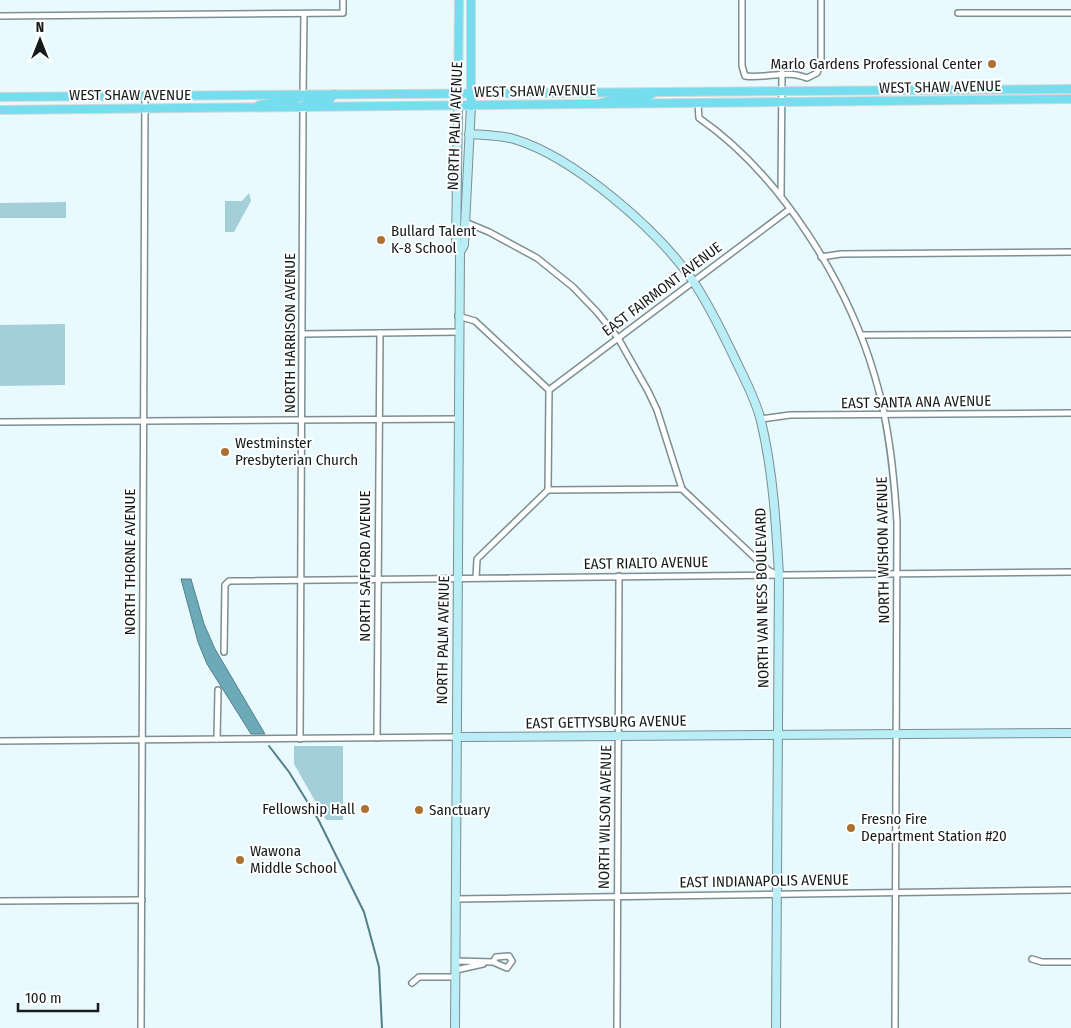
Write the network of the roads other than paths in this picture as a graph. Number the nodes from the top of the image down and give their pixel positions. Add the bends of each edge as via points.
1 (343, 0) edge
2 (459, 0) edge
3 (471, 0) edge
4 (742, 0) edge
5 (821, 0) edge
6 (958, 13) dead end
7 (1071, 13) edge
8 (304, 14) junction
9 (0, 16) edge
10 (782, 73) junction
11 (1071, 89) edge
12 (782, 91) junction
13 (654, 92) junction
14 (334, 94) junction
15 (458, 94) junction
16 (471, 94) junction
17 (303, 95) junction
18 (145, 96) junction
19 (0, 97) edge
20 (1071, 100) edge
21 (782, 102) junction
22 (597, 104) junction
23 (698, 104) junction
24 (458, 106) junction
25 (471, 106) junction
26 (303, 107) junction
27 (145, 108) junction
28 (250, 108) junction
29 (0, 110) edge
30 (469, 134) junction
31 (781, 195) junction
32 (790, 209) junction
33 (465, 222) junction
34 (460, 252) junction
35 (1071, 252) edge
36 (822, 258) junction
37 (693, 281) junction
38 (458, 316) junction
39 (458, 332) junction
40 (380, 333) junction
41 (303, 334) junction
42 (1071, 334) edge
43 (861, 335) junction
44 (618, 338) junction
45 (549, 390) junction
46 (1071, 413) edge
47 (884, 415) junction
48 (379, 419) junction
49 (458, 419) junction
50 (761, 419) junction
51 (302, 420) junction
52 (143, 421) junction
53 (0, 422) edge
54 (682, 489) junction
55 (548, 490) junction
56 (1071, 572) edge
57 (898, 574) junction
58 (779, 575) junction
59 (619, 576) junction
60 (378, 578) junction
61 (458, 578) junction
62 (476, 578) junction
63 (301, 579) junction
64 (224, 652) dead end
65 (218, 690) dead end
66 (897, 732) junction
67 (1071, 733) edge
68 (776, 734) junction
69 (618, 736) junction
70 (456, 737) junction
71 (377, 738) junction
72 (217, 739) junction
73 (300, 739) junction
74 (142, 740) junction
75 (0, 741) edge
76 (1071, 890) edge
77 (896, 892) junction
78 (777, 893) junction
79 (616, 897) junction
80 (457, 899) junction
81 (142, 900) junction
82 (0, 901) edge
83 (1032, 959) dead end
84 (493, 962) dead end
85 (1071, 962) edge
86 (456, 969) junction
87 (412, 983) dead end
88 (141, 1028) edge
89 (455, 1028) edge
90 (617, 1028) edge
91 (776, 1028) edge
92 (895, 1028) edge

1 - 8 street via 343,13
2 - 15 main road, NORTH PALM AVENUE
3 - 16 main road, NORTH PALM AVENUE
4 - 10 street via 742,66 745,76
5 - 10 street via 817,73 807,78 796,73
6 - 7 street
8 - 9 street
8 - 17 street
10 - 12 street
11 - 12 main road, WEST SHAW AVENUE
12 - 13 main road, WEST SHAW AVENUE
12 - 21 street
13 - 16 main road, WEST SHAW AVENUE
13 - 22 main road via 646,98 609,98
14 - 15 main road, WEST SHAW AVENUE
14 - 17 main road, WEST SHAW AVENUE
14 - 26 main road via 330,100 308,101
15 - 16 main road, WEST SHAW AVENUE
15 - 24 main road, NORTH PALM AVENUE
16 - 25 main road, NORTH PALM AVENUE
17 - 18 main road, WEST SHAW AVENUE
17 - 28 main road via 296,101 274,101
18 - 19 main road, WEST SHAW AVENUE
18 - 27 street, NORTH THORNE AVENUE
20 - 21 main road, WEST SHAW AVENUE
21 - 23 main road, WEST SHAW AVENUE
21 - 31 street
22 - 23 main road, WEST SHAW AVENUE
22 - 25 main road, WEST SHAW AVENUE
23 - 31 street, NORTH WISHON AVENUE via 699,118 733,144
24 - 25 main road, WEST SHAW AVENUE
24 - 26 main road, WEST SHAW AVENUE
24 - 34 street, NORTH PALM AVENUE via 456,246
25 - 30 street, NORTH PALM AVENUE
26 - 28 main road, WEST SHAW AVENUE
26 - 41 street, NORTH HARRISON AVENUE
27 - 28 main road, WEST SHAW AVENUE
27 - 29 main road, WEST SHAW AVENUE
27 - 52 street, NORTH THORNE AVENUE
30 - 33 street, NORTH PALM AVENUE
30 - 37 street, NORTH VAN NESS BOULEVARD via 515,140 582,176 654,235
31 - 32 street, NORTH WISHON AVENUE
32 - 36 street, NORTH WISHON AVENUE
32 - 37 street, EAST FAIRMONT AVENUE
33 - 34 street, NORTH PALM AVENUE via 464,245
33 - 44 street via 547,265 572,287
34 - 38 street, NORTH PALM AVENUE
35 - 36 street via 841,254
36 - 43 street, NORTH WISHON AVENUE
37 - 44 street, EAST FAIRMONT AVENUE
37 - 50 street, NORTH VAN NESS BOULEVARD via 729,346
38 - 39 street, NORTH PALM AVENUE
38 - 45 street via 475,321
39 - 40 street
39 - 49 street, NORTH PALM AVENUE
40 - 41 street
40 - 48 street, NORTH SAFFORD AVENUE
41 - 51 street, NORTH HARRISON AVENUE
42 - 43 street
43 - 47 street, NORTH WISHON AVENUE
44 - 45 street, EAST FAIRMONT AVENUE
44 - 54 street via 657,410
45 - 55 street
46 - 47 street, EAST SANTA ANA AVENUE
47 - 50 street, EAST SANTA ANA AVENUE via 790,415
47 - 57 street, NORTH WISHON AVENUE via 895,482
48 - 49 street
48 - 51 street
48 - 60 street, NORTH SAFFORD AVENUE
49 - 61 street, NORTH PALM AVENUE
50 - 58 street, NORTH VAN NESS BOULEVARD via 775,500
51 - 52 street
51 - 63 street, NORTH HARRISON AVENUE
52 - 53 street
52 - 74 street, NORTH THORNE AVENUE
54 - 55 street
54 - 58 street via 768,570
55 - 62 street via 477,559
56 - 57 street, EAST RIALTO AVENUE
57 - 58 street, EAST RIALTO AVENUE
57 - 66 street, NORTH WISHON AVENUE
58 - 59 street, EAST RIALTO AVENUE
58 - 68 street, NORTH VAN NESS BOULEVARD
59 - 62 street, EAST RIALTO AVENUE
59 - 69 street, NORTH WILSON AVENUE
60 - 61 street, EAST RIALTO AVENUE
60 - 63 street, EAST RIALTO AVENUE
60 - 71 street, NORTH SAFFORD AVENUE
61 - 62 street, EAST RIALTO AVENUE
61 - 70 street, NORTH PALM AVENUE
63 - 64 street, EAST RIALTO AVENUE via 229,580 225,585
63 - 73 street, NORTH HARRISON AVENUE
65 - 72 street
66 - 67 street, EAST GETTYSBURG AVENUE
66 - 68 street, EAST GETTYSBURG AVENUE
66 - 77 street, NORTH WISHON AVENUE
68 - 69 street, EAST GETTYSBURG AVENUE
68 - 78 street, NORTH VAN NESS BOULEVARD
69 - 70 street, EAST GETTYSBURG AVENUE
69 - 79 street, NORTH WILSON AVENUE
70 - 71 street, EAST GETTYSBURG AVENUE
70 - 80 street, NORTH PALM AVENUE
71 - 73 street, EAST GETTYSBURG AVENUE
72 - 73 street, EAST GETTYSBURG AVENUE
72 - 74 street, EAST GETTYSBURG AVENUE
74 - 75 street, EAST GETTYSBURG AVENUE
74 - 81 street, NORTH THORNE AVENUE
76 - 77 street, EAST INDIANAPOLIS AVENUE
77 - 78 street, EAST INDIANAPOLIS AVENUE
77 - 92 street, NORTH WISHON AVENUE
78 - 79 street, EAST INDIANAPOLIS AVENUE
78 - 91 street, NORTH VAN NESS BOULEVARD
79 - 80 street, EAST INDIANAPOLIS AVENUE
79 - 90 street, NORTH WILSON AVENUE
80 - 86 street, NORTH PALM AVENUE
81 - 82 street
81 - 88 street, NORTH THORNE AVENUE
83 - 85 street
84 - 86 street
86 - 87 street via 419,978
86 - 89 street, NORTH PALM AVENUE

